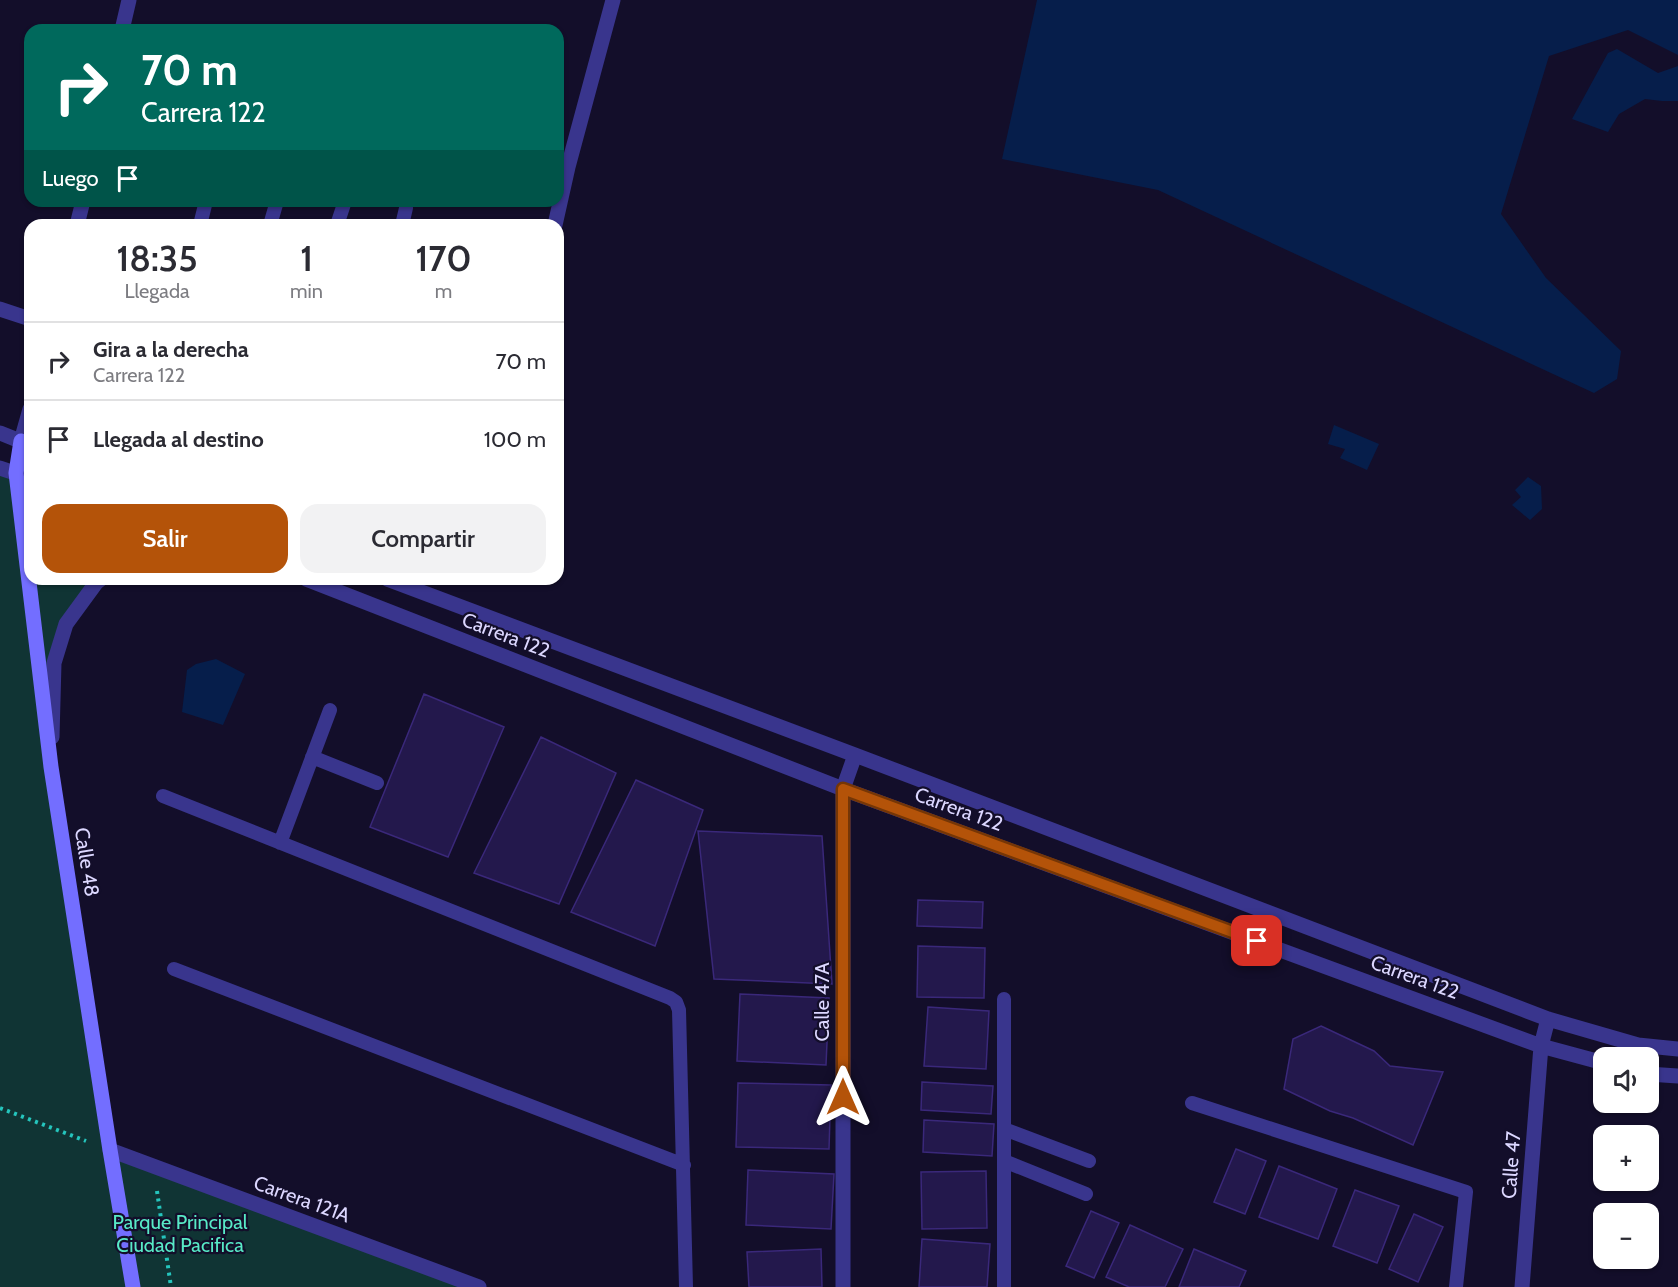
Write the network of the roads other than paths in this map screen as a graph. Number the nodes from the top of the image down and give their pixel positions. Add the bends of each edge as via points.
1 (129, 0) edge
2 (613, 0) edge
3 (123, 24) edge
4 (564, 185) edge
5 (406, 208) dead end
6 (403, 219) edge
7 (0, 309) edge
8 (24, 317) edge
9 (0, 433) edge
10 (24, 443) edge
11 (24, 460) edge
12 (0, 468) edge
13 (23, 476) edge
14 (33, 585) edge
15 (95, 585) edge
16 (321, 585) edge
17 (403, 585) edge
18 (330, 710) dead end
19 (855, 755) junction
20 (312, 757) junction
21 (51, 767) junction
22 (377, 783) dead end
23 (843, 789) junction
24 (163, 796) dead end
25 (280, 843) junction
26 (174, 969) dead end
27 (1004, 999) dead end
28 (1548, 1019) junction
29 (1541, 1046) junction
30 (1678, 1049) edge
31 (1593, 1060) edge
32 (1659, 1075) edge
33 (1678, 1076) edge
34 (1192, 1103) dead end
35 (1004, 1129) junction
36 (110, 1150) junction
37 (1004, 1161) junction
38 (1089, 1161) dead end
39 (684, 1165) junction
40 (1086, 1194) dead end
41 (133, 1287) edge
42 (479, 1287) edge
43 (686, 1287) edge
44 (843, 1287) edge
45 (1004, 1287) edge
46 (1456, 1287) edge
47 (1522, 1287) edge

1 - 3 street
2 - 4 street
5 - 6 lane
7 - 8 street
9 - 10 street
11 - 13 main road, Calle 48
12 - 13 street
14 - 21 main road, Calle 48
15 - 21 street via 66,624 54,663
16 - 23 street, Carrera 122
17 - 19 street, Carrera 122
18 - 20 lane
19 - 23 street, Calle 47A
19 - 28 street, Carrera 122
20 - 22 lane
20 - 25 lane
21 - 36 main road, Calle 48
23 - 29 street, Carrera 122
23 - 44 street, Calle 47A
24 - 25 lane
25 - 39 lane via 676,1002
26 - 39 lane
27 - 35 lane
28 - 29 street, Calle 47
28 - 30 street, Carrera 122 via 1638,1045
29 - 31 street, Carrera 122
29 - 47 street, Calle 47
32 - 33 street
34 - 46 lane via 1466,1192
35 - 37 lane
35 - 38 lane
36 - 41 main road, Calle 48
36 - 42 street, Carrera 121A
37 - 40 lane
37 - 45 lane
39 - 43 lane

